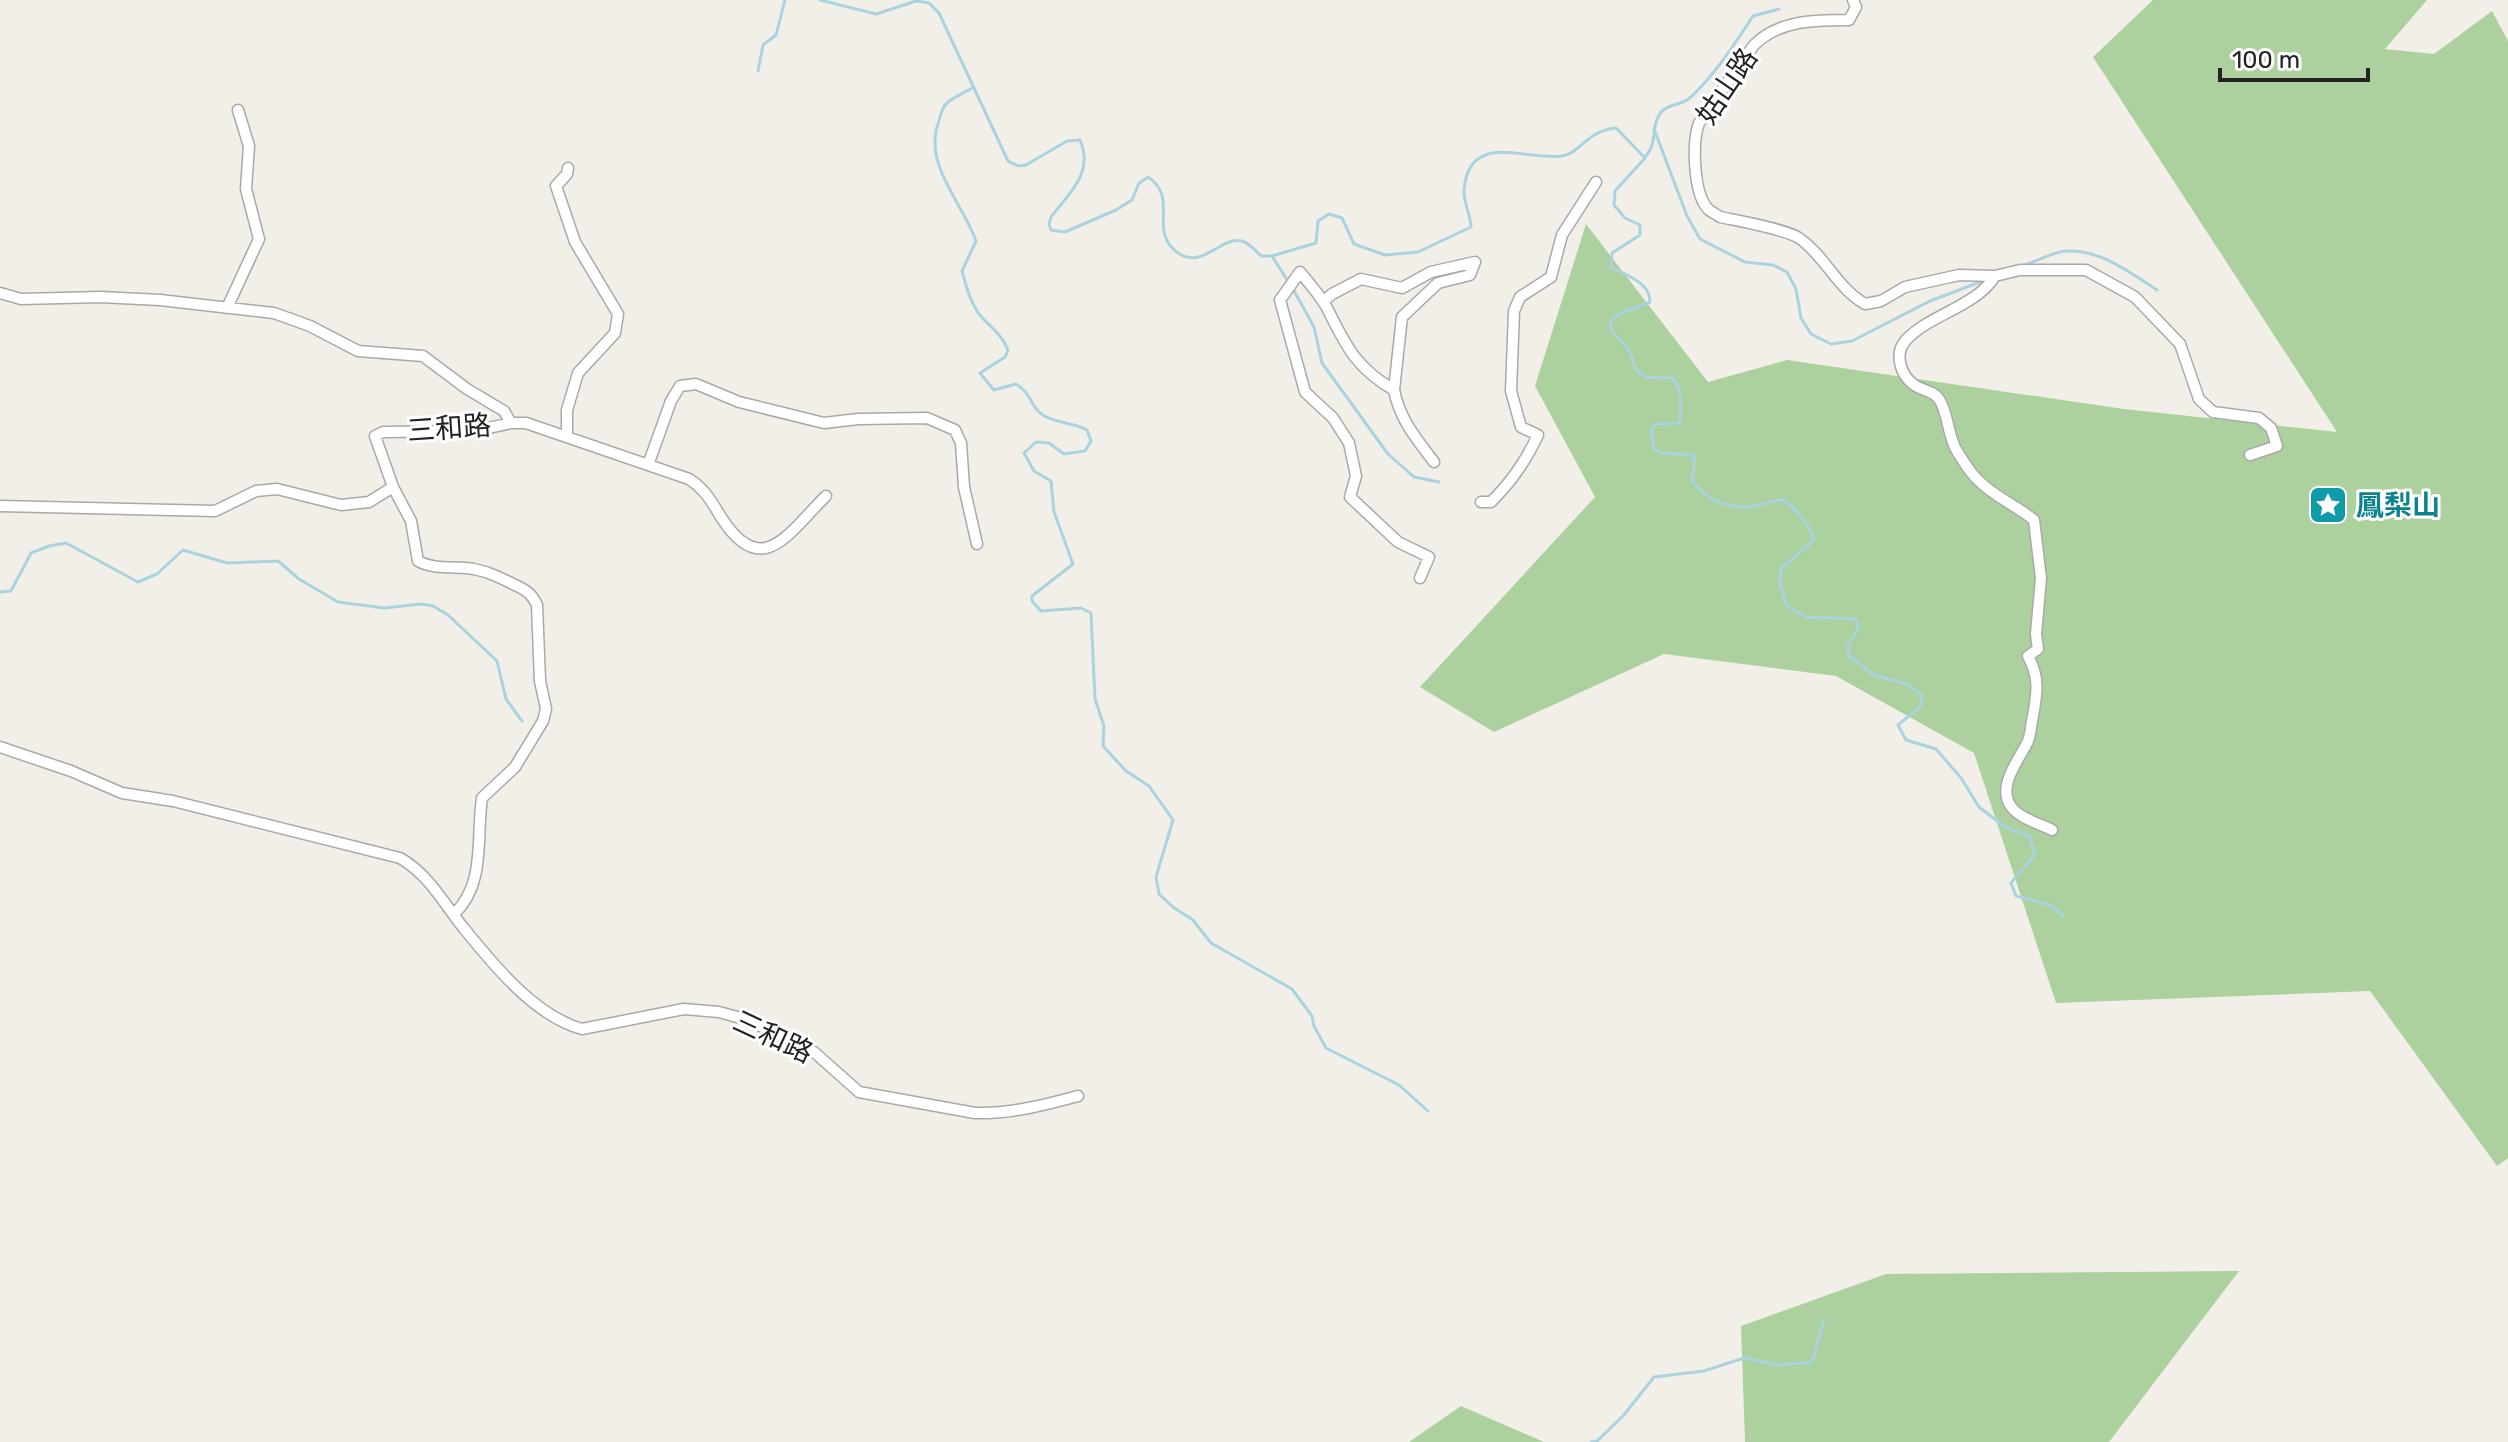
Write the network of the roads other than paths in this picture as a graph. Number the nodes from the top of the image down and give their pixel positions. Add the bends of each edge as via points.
1 (1853, 0) edge
2 (238, 110) dead end
3 (568, 168) dead end
4 (1596, 182) dead end
5 (1995, 276) junction
6 (0, 293) edge
7 (1323, 302) junction
8 (227, 308) junction
9 (1394, 390) junction
10 (511, 423) junction
11 (567, 437) junction
12 (2250, 455) dead end
13 (1434, 462) dead end
14 (648, 465) junction
15 (393, 487) junction
16 (826, 496) dead end
17 (1481, 502) dead end
18 (0, 506) edge
19 (977, 544) dead end
20 (1420, 578) dead end
21 (0, 747) edge
22 (2052, 830) dead end
23 (454, 914) junction
24 (1078, 1096) dead end

1 - 5 street, 姑山路 via 1856,7 1849,20 1783,26 1754,45 1694,136 1701,198 1720,217 1797,237 1852,297 1865,304 1905,287 1959,275
2 - 8 street via 249,146 246,189 259,239
3 - 11 street via 556,186 559,199 575,242 618,314 615,333 578,373 567,410
4 - 17 street via 1562,235 1551,277 1526,292 1514,311 1511,391 1521,427 1538,435 1511,482 1491,502
5 - 12 street via 2020,270 2086,270 2135,297 2180,344 2206,406 2213,412 2259,418 2271,428 2277,446
5 - 22 street via 1982,290 1915,331 1899,355 1911,383 1935,393 1942,402 1950,437 1973,476 2034,520 2041,578 2038,649 2028,656 2036,670 2038,697 2029,739 2012,767 2008,790 2015,811
6 - 8 street via 21,299 100,297
7 - 9 street via 1354,359
7 - 9 street via 1361,279 1402,288 1431,272 1475,262 1470,275 1438,283 1402,317
7 - 20 street via 1300,272 1280,300 1305,392 1333,418 1349,443 1356,476 1350,497 1398,542 1429,557
8 - 10 street via 274,313 358,351 423,356 504,411
9 - 13 street via 1401,417
10 - 11 street, 三和路
10 - 15 street, 三和路 via 475,431 375,436
11 - 14 street, 三和路
14 - 16 street, 三和路 via 703,488 723,520 752,550 774,547
14 - 19 street via 680,386 696,384 739,402 824,423 927,418 955,430 961,443
15 - 18 street via 369,502 341,505 277,489 256,491 215,511
15 - 23 street, 三和路 via 411,521 418,561 493,574 526,590 537,605 543,721 515,767 482,798 476,873 465,904
21 - 23 street, 三和路 via 122,793 400,858 421,872
23 - 24 street, 三和路 via 511,984 566,1024 582,1029 684,1009 719,1012 814,1052 859,1092 975,1113 1044,1106

